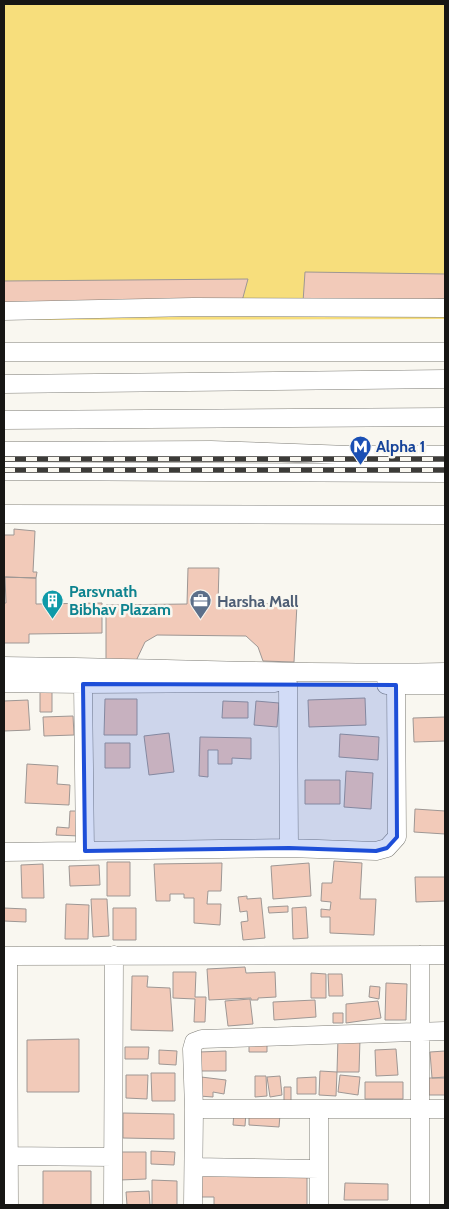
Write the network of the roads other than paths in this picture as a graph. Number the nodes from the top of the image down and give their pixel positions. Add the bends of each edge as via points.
1 (445, 308) edge
2 (4, 311) edge
3 (4, 352) edge
4 (445, 352) edge
5 (445, 380) edge
6 (4, 384) edge
7 (445, 417) edge
8 (4, 420) edge
9 (4, 451) edge
10 (445, 455) edge
11 (4, 471) edge
12 (445, 473) edge
13 (4, 514) edge
14 (445, 515) edge
15 (4, 666) edge
16 (445, 672) edge
17 (4, 682) edge
18 (288, 683) junction
19 (83, 684) junction
20 (396, 685) junction
21 (445, 685) edge
22 (289, 848) junction
23 (86, 851) junction
24 (4, 852) edge
25 (114, 955) junction
26 (420, 955) junction
27 (445, 955) edge
28 (6, 956) edge
29 (420, 1031) junction
30 (445, 1031) edge
31 (6, 1056) edge
32 (445, 1108) edge
33 (194, 1109) junction
34 (319, 1109) junction
35 (420, 1109) junction
36 (7, 1156) edge
37 (113, 1157) junction
38 (194, 1166) junction
39 (319, 1169) junction
40 (9, 1205) edge
41 (113, 1205) edge
42 (194, 1205) edge
43 (319, 1205) edge
44 (420, 1205) edge

1 - 2 street via 193,307
3 - 4 street
5 - 6 street
7 - 8 street
9 - 10 street via 211,450
11 - 12 street
13 - 14 street
15 - 16 street
17 - 19 street
18 - 19 street
18 - 20 street
18 - 22 street
19 - 23 street
20 - 21 street
20 - 22 street via 397,836 388,848 376,851
22 - 23 street
23 - 24 street
25 - 26 street
25 - 28 street
25 - 37 street
26 - 27 street
26 - 29 street
28 - 31 street
29 - 30 street
29 - 33 street via 202,1039 194,1042 192,1049
29 - 35 street
31 - 36 street
32 - 35 street
33 - 34 street
33 - 38 street
34 - 35 street
34 - 39 street
35 - 44 street
36 - 37 street
36 - 40 street
37 - 41 street
38 - 39 street
38 - 42 street
39 - 43 street

